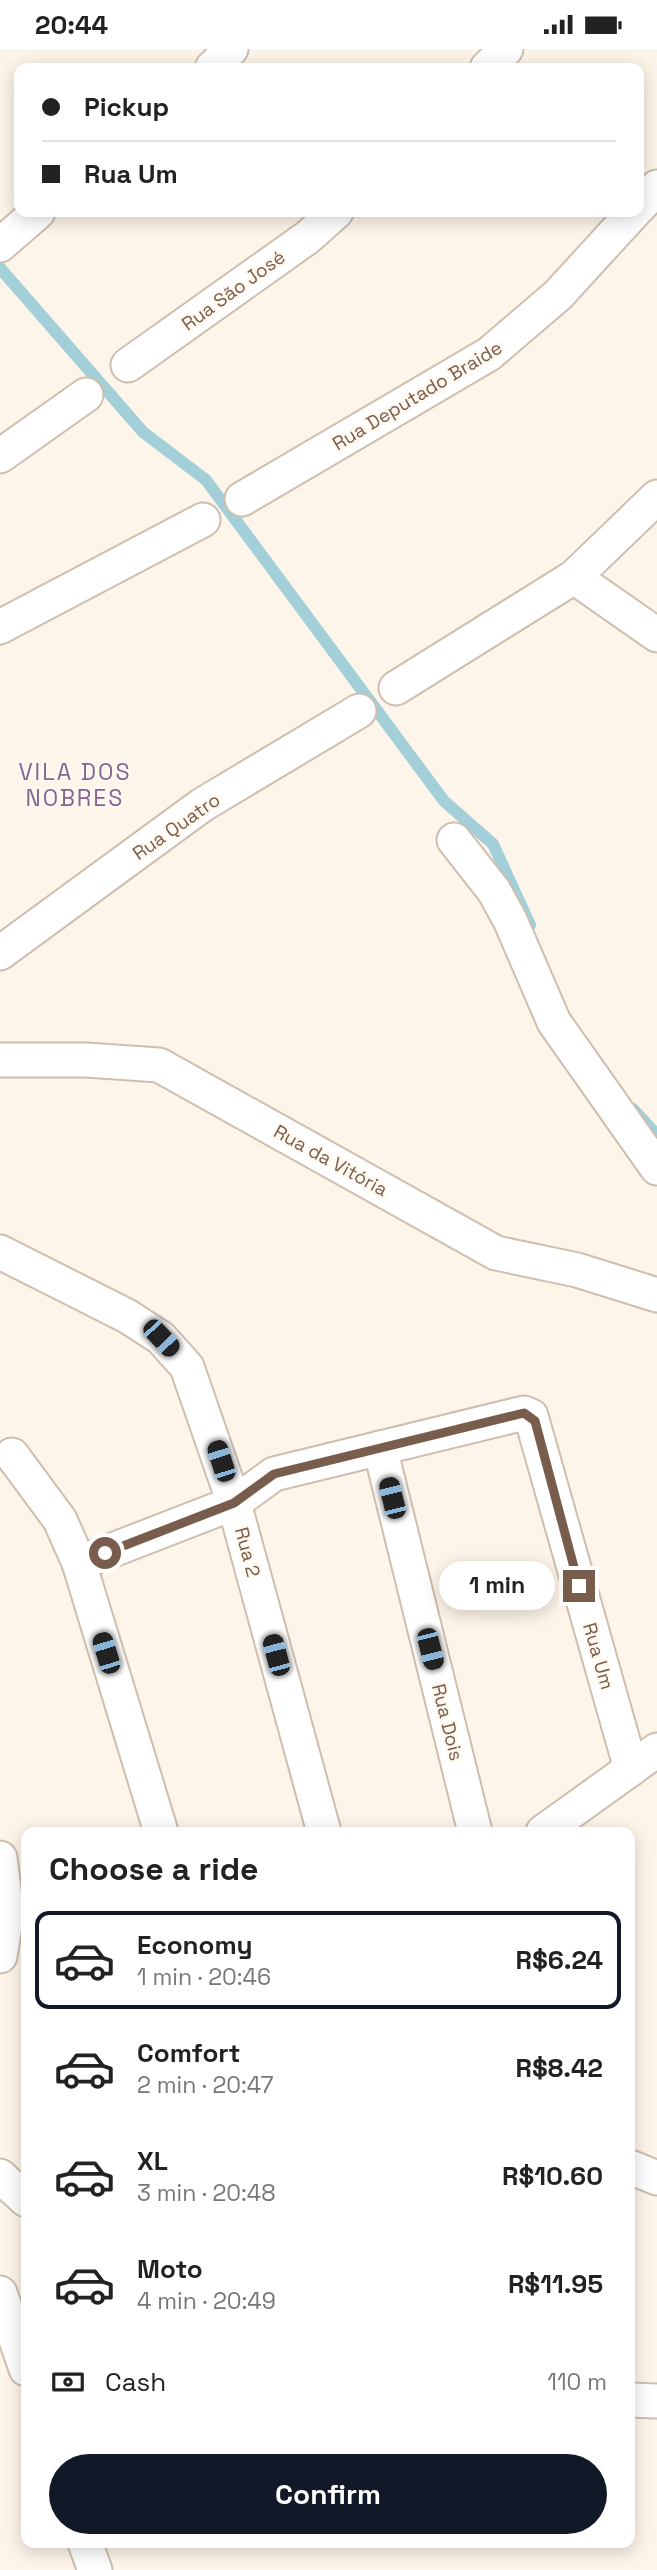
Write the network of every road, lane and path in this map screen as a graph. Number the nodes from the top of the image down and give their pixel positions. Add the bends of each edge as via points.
1 (232, 49) edge
2 (506, 49) edge
3 (217, 63) edge
4 (492, 63) edge
5 (657, 187) edge
6 (644, 201) edge
7 (330, 217) edge
8 (629, 217) edge
9 (128, 365) dead end
10 (86, 395) dead end
11 (0, 456) edge
12 (657, 497) edge
13 (243, 499) dead end
14 (203, 520) dead end
15 (573, 577) junction
16 (0, 627) edge
17 (657, 635) edge
18 (396, 688) dead end
19 (359, 711) dead end
20 (454, 840) dead end
21 (0, 953) edge
22 (0, 1060) edge
23 (657, 1168) edge
24 (0, 1252) edge
25 (657, 1295) edge
26 (380, 1448) junction
27 (12, 1455) dead end
28 (234, 1503) junction
29 (79, 1563) junction
30 (644, 1759) edge
31 (159, 1827) edge
32 (323, 1827) edge
33 (474, 1827) edge
34 (550, 1827) edge
35 (0, 1858) edge
36 (0, 1955) edge
37 (635, 2169) edge
38 (657, 2178) edge
39 (0, 2293) edge
40 (21, 2354) edge
41 (635, 2400) edge
42 (657, 2402) edge
43 (87, 2548) edge
44 (95, 2570) edge

1 - 3 street
2 - 4 street
5 - 6 street
7 - 9 street, Rua São José
8 - 13 street, Rua Deputado Braide via 558,295 489,354
10 - 11 street
12 - 15 street
14 - 16 street
15 - 17 street
15 - 18 street
19 - 21 street, Rua Quatro via 202,805
20 - 23 street via 494,891 555,1022
22 - 25 street, Rua da Vitória via 159,1065 496,1253 576,1270
24 - 28 street, Rua 2 via 161,1338 187,1367
26 - 28 street via 274,1474
26 - 30 street, Rua Um via 524,1413 535,1421
26 - 33 street, Rua Dois
27 - 29 street via 60,1520
28 - 29 street
28 - 32 street, Rua 2
29 - 31 street
30 - 34 street
35 - 36 street via 7,1913
37 - 38 street
39 - 40 street
41 - 42 street
43 - 44 street

